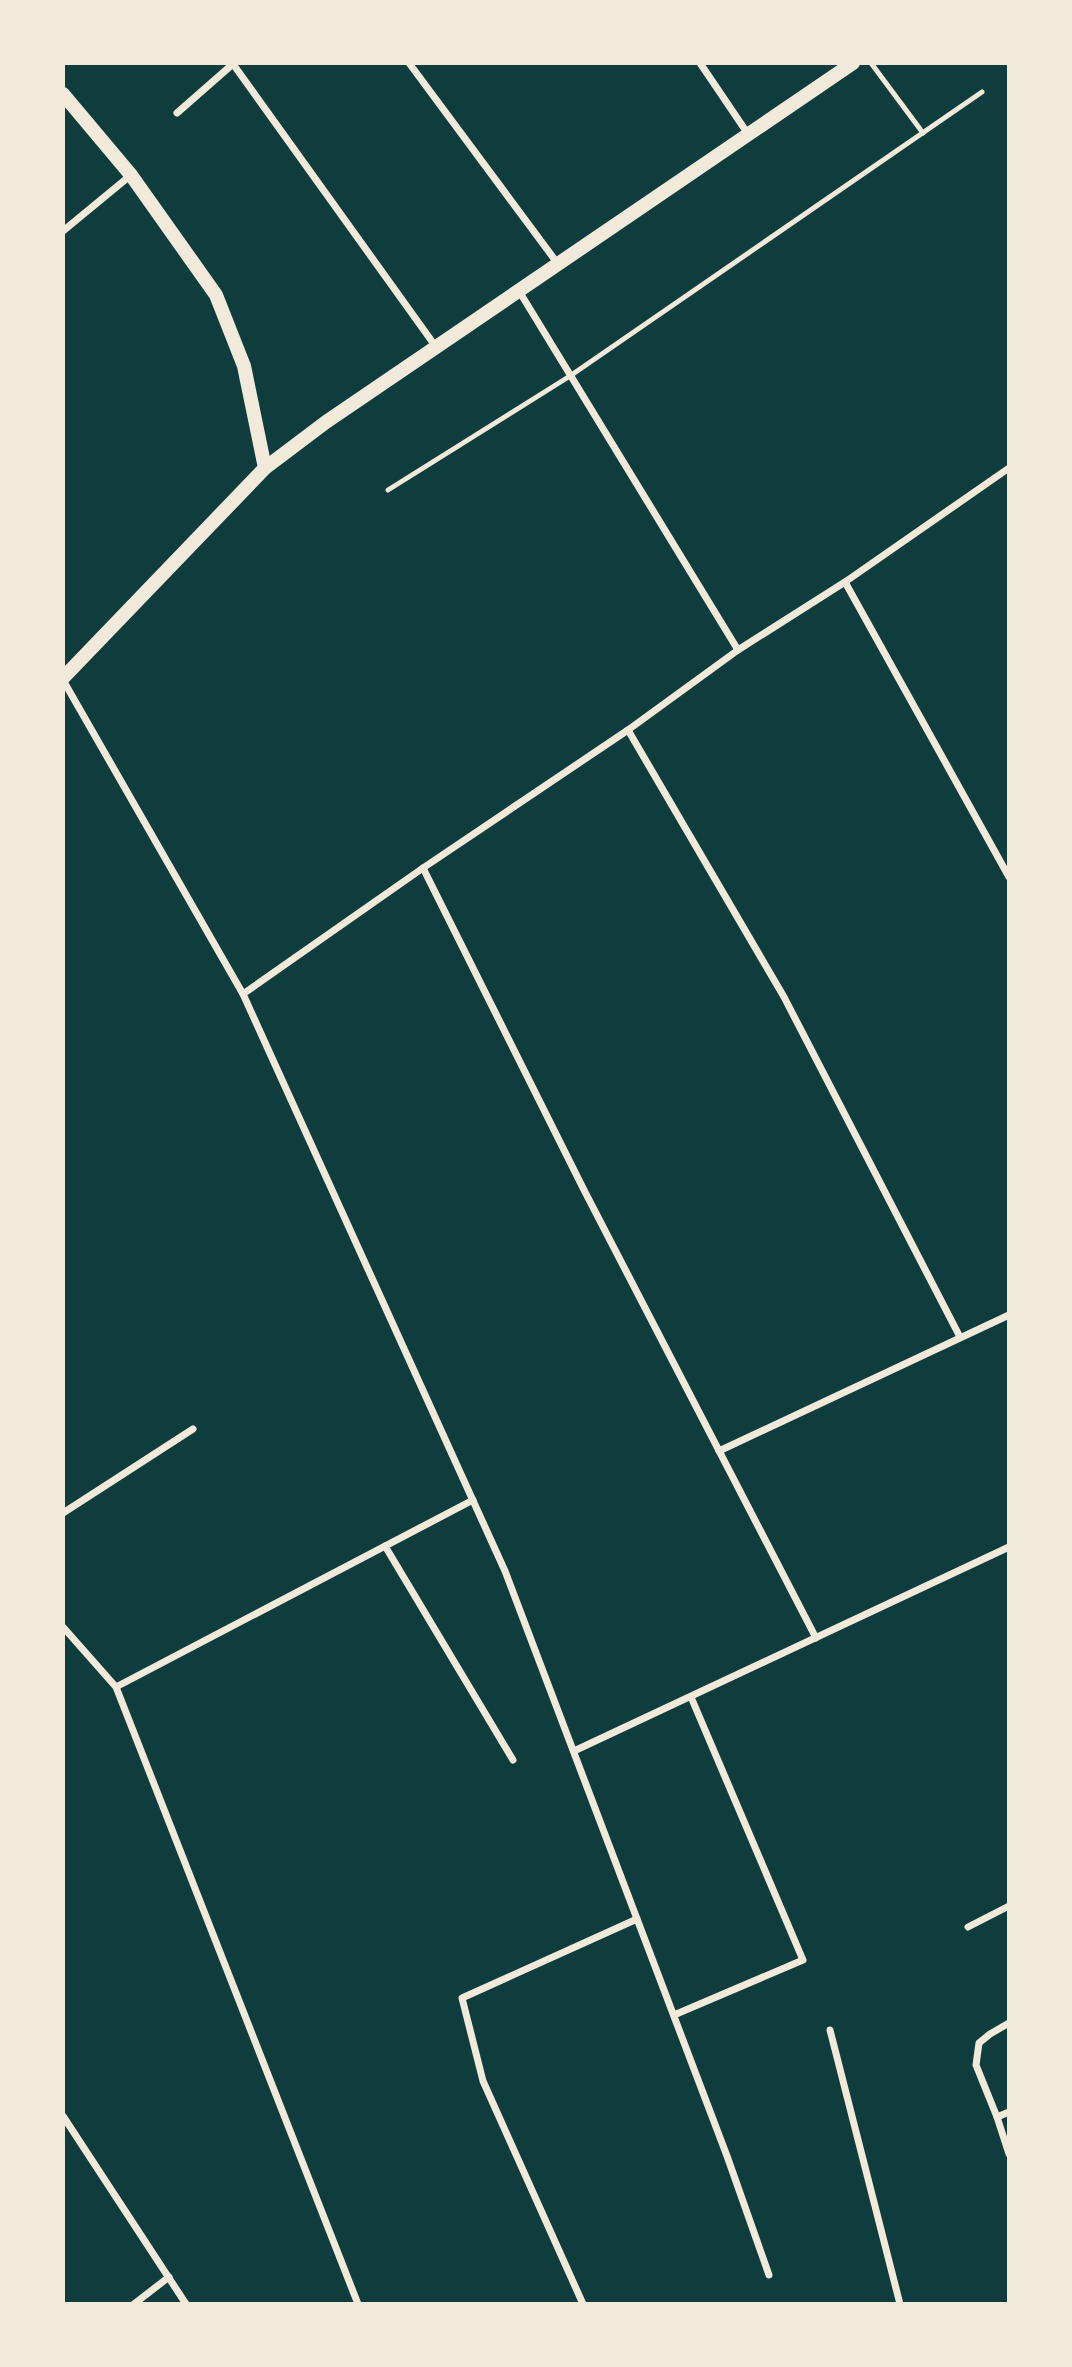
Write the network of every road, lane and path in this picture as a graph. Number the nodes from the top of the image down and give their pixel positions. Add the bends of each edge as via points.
1 (409, 63) edge
2 (700, 63) edge
3 (853, 63) edge
4 (871, 63) edge
5 (233, 64) edge
6 (982, 92) dead end
7 (63, 94) edge
8 (177, 113) dead end
9 (923, 133) junction
10 (748, 134) junction
11 (131, 175) junction
12 (63, 231) edge
13 (558, 264) junction
14 (519, 291) junction
15 (436, 347) junction
16 (570, 376) junction
17 (265, 468) junction
18 (1009, 468) edge
19 (388, 490) dead end
20 (845, 582) junction
21 (738, 650) junction
22 (63, 679) edge
23 (628, 730) junction
24 (422, 868) junction
25 (1009, 877) edge
26 (243, 994) junction
27 (1009, 1315) edge
28 (961, 1337) junction
29 (193, 1429) dead end
30 (719, 1451) junction
31 (473, 1500) junction
32 (63, 1513) edge
33 (385, 1546) junction
34 (1009, 1547) edge
35 (63, 1627) edge
36 (816, 1638) junction
37 (116, 1688) junction
38 (691, 1697) junction
39 (574, 1751) junction
40 (513, 1760) dead end
41 (1009, 1906) edge
42 (637, 1919) junction
43 (968, 1927) dead end
44 (674, 2015) junction
45 (1009, 2023) edge
46 (831, 2030) dead end
47 (1009, 2112) edge
48 (63, 2116) edge
49 (997, 2117) junction
50 (1009, 2154) edge
51 (769, 2275) dead end
52 (169, 2277) junction
53 (134, 2304) edge
54 (186, 2304) edge
55 (358, 2304) edge
56 (583, 2304) edge
57 (901, 2304) edge

1 - 13 street
2 - 10 street
3 - 10 main road
4 - 9 lane
5 - 8 street
5 - 15 street
6 - 9 lane
7 - 11 main road
9 - 16 lane
10 - 13 main road
11 - 12 street
11 - 17 main road via 216,295 244,366
13 - 14 main road
14 - 15 main road
14 - 16 street
15 - 17 main road
16 - 19 lane
16 - 21 street
17 - 22 main road
18 - 20 street
20 - 21 street
20 - 25 street
21 - 23 street
22 - 26 street
23 - 24 street
23 - 28 street via 784,997
24 - 26 street
24 - 30 street
26 - 31 street
27 - 28 street
28 - 30 street
29 - 32 street
30 - 36 street
31 - 33 street
31 - 39 street
33 - 37 street
33 - 40 street
34 - 36 street
35 - 37 street
36 - 38 street
37 - 55 street
38 - 39 street
38 - 44 street via 803,1960
39 - 42 street
41 - 43 street
42 - 44 street
42 - 56 street via 462,1998 483,2081
44 - 51 street
45 - 49 street via 979,2043 976,2065
46 - 57 street
47 - 49 street
48 - 52 street
49 - 50 street
52 - 53 street
52 - 54 street

